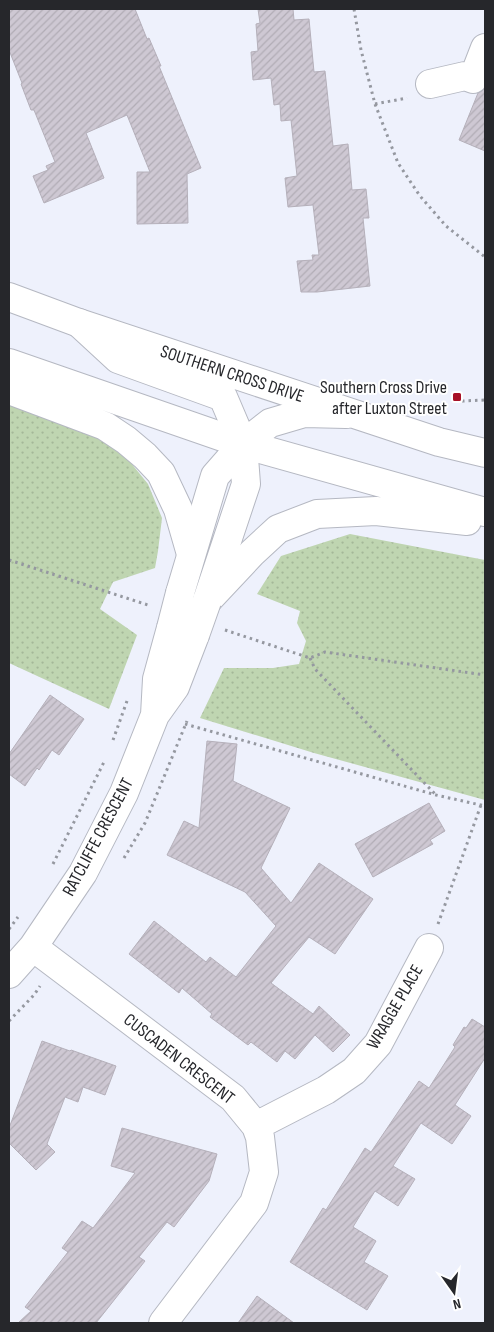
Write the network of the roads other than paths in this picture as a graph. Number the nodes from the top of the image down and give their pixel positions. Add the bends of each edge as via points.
1 (485, 48) edge
2 (479, 81) edge
3 (430, 84) dead end
4 (9, 297) edge
5 (79, 323) junction
6 (9, 363) edge
7 (9, 390) edge
8 (355, 414) junction
9 (243, 444) junction
10 (485, 453) edge
11 (485, 512) edge
12 (485, 524) edge
13 (191, 554) junction
14 (207, 601) junction
15 (183, 632) junction
16 (33, 947) junction
17 (429, 948) road end
18 (9, 974) edge
19 (256, 1126) junction
20 (163, 1323) edge

1 - 2 street
2 - 3 street via 466,76
4 - 5 street, SOUTHERN CROSS DRIVE
5 - 8 street, SOUTHERN CROSS DRIVE
5 - 9 street, RATCLIFFE CRESCENT via 118,359 223,397
6 - 9 street
7 - 13 street via 105,426 145,456 160,472 178,509
8 - 9 street, RATCLIFFE CRESCENT via 304,413 270,423
8 - 10 street, SOUTHERN CROSS DRIVE via 439,442
9 - 11 street
9 - 13 street, RATCLIFFE CRESCENT via 215,476
9 - 14 street, RATCLIFFE CRESCENT via 246,484
12 - 14 street via 376,511 317,514 278,530 252,552
13 - 15 street, RATCLIFFE CRESCENT, bridge via 180,593
14 - 15 street, RATCLIFFE CRESCENT, bridge
15 - 16 street, RATCLIFFE CRESCENT via 158,679 155,716 124,793 83,873
16 - 18 street, RATCLIFFE CRESCENT
16 - 19 street, CUSCADEN CRESCENT via 233,1098
17 - 19 street, WRAGGE PLACE via 378,1044 354,1071 326,1090
19 - 20 street, CUSCADEN CRESCENT via 264,1172 254,1203

